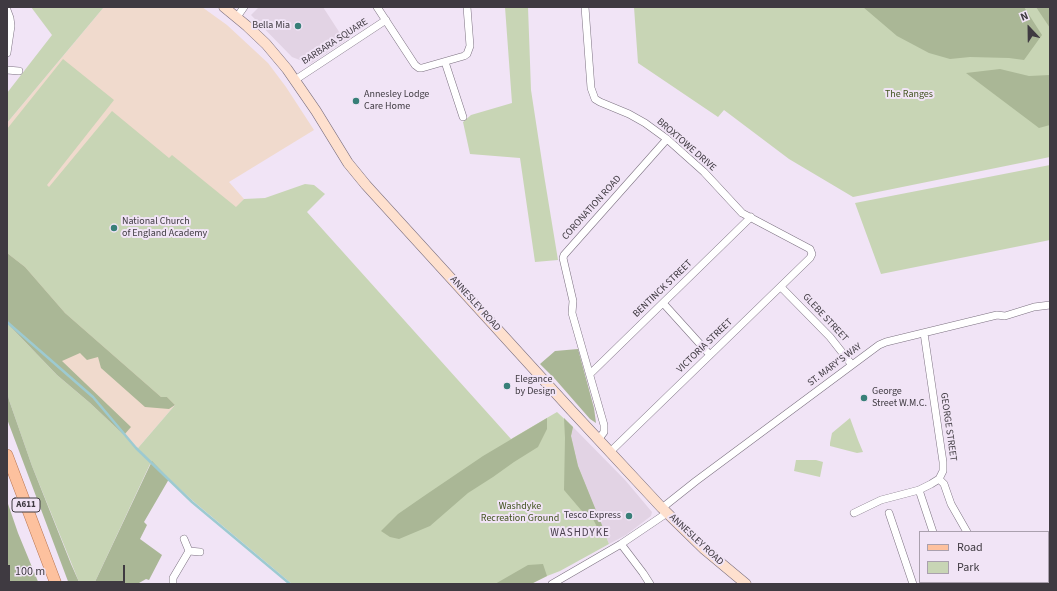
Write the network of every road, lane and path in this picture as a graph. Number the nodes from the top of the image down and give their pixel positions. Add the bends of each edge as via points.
1 (224, 7) edge
2 (244, 7) edge
3 (377, 7) edge
4 (467, 7) edge
5 (585, 7) edge
6 (7, 10) edge
7 (237, 17) junction
8 (386, 20) junction
9 (7, 53) edge
10 (445, 62) junction
11 (7, 70) edge
12 (18, 71) dead end
13 (295, 80) junction
14 (463, 117) dead end
15 (667, 139) junction
16 (751, 218) junction
17 (812, 254) joint
18 (781, 287) junction
19 (663, 303) junction
20 (1050, 305) edge
21 (924, 333) junction
22 (710, 355) junction
23 (852, 365) junction
24 (590, 374) junction
25 (598, 440) junction
26 (610, 452) junction
27 (7, 455) edge
28 (939, 479) junction
29 (918, 490) junction
30 (664, 511) junction
31 (854, 513) dead end
32 (889, 513) dead end
33 (933, 531) edge
34 (966, 531) edge
35 (184, 539) dead end
36 (620, 544) junction
37 (189, 551) junction
38 (200, 552) dead end
39 (56, 584) edge
40 (173, 584) edge
41 (552, 584) edge
42 (650, 584) edge
43 (746, 584) edge
44 (913, 584) edge

1 - 7 street, ANNESLEY ROAD
2 - 7 street
3 - 8 street
4 - 10 street via 469,51 464,56
5 - 15 street, BROXTOWE DRIVE via 591,88 596,99 645,123
6 - 9 street via 11,26
7 - 13 street, ANNESLEY ROAD via 266,44
8 - 10 street via 417,66 425,68
8 - 13 street, BARBARA SQUARE
10 - 14 street
11 - 12 street
13 - 25 street, ANNESLEY ROAD via 348,163 366,185
15 - 16 street, BROXTOWE DRIVE via 704,172 742,213
15 - 24 street, CORONATION ROAD via 564,255 573,301 572,313
16 - 17 street, BROXTOWE DRIVE via 810,249
16 - 19 street, BENTINCK STREET
17 - 18 street, VICTORIA STREET
18 - 22 street, VICTORIA STREET
18 - 23 street, GLEBE STREET via 830,337
19 - 22 street
19 - 24 street, BENTINCK STREET
20 - 21 street, ST. MARY'S WAY via 1005,316 998,314
21 - 23 street, ST. MARY'S WAY via 879,345
21 - 28 street, GEORGE STREET via 944,462
22 - 26 street, VICTORIA STREET
23 - 30 street, ST. MARY'S WAY via 696,481
24 - 25 street, CORONATION ROAD via 604,425 604,432
25 - 26 street, ANNESLEY ROAD
26 - 30 street, ANNESLEY ROAD
27 - 39 main road, A611
28 - 29 street
28 - 34 street via 944,484 951,504
29 - 31 street via 881,500
29 - 33 street
30 - 36 street, ST. MARY'S WAY
30 - 43 street, ANNESLEY ROAD
32 - 44 street
35 - 37 street
36 - 41 street, ST. MARY'S WAY
36 - 42 street
37 - 38 street
37 - 40 street via 173,578

